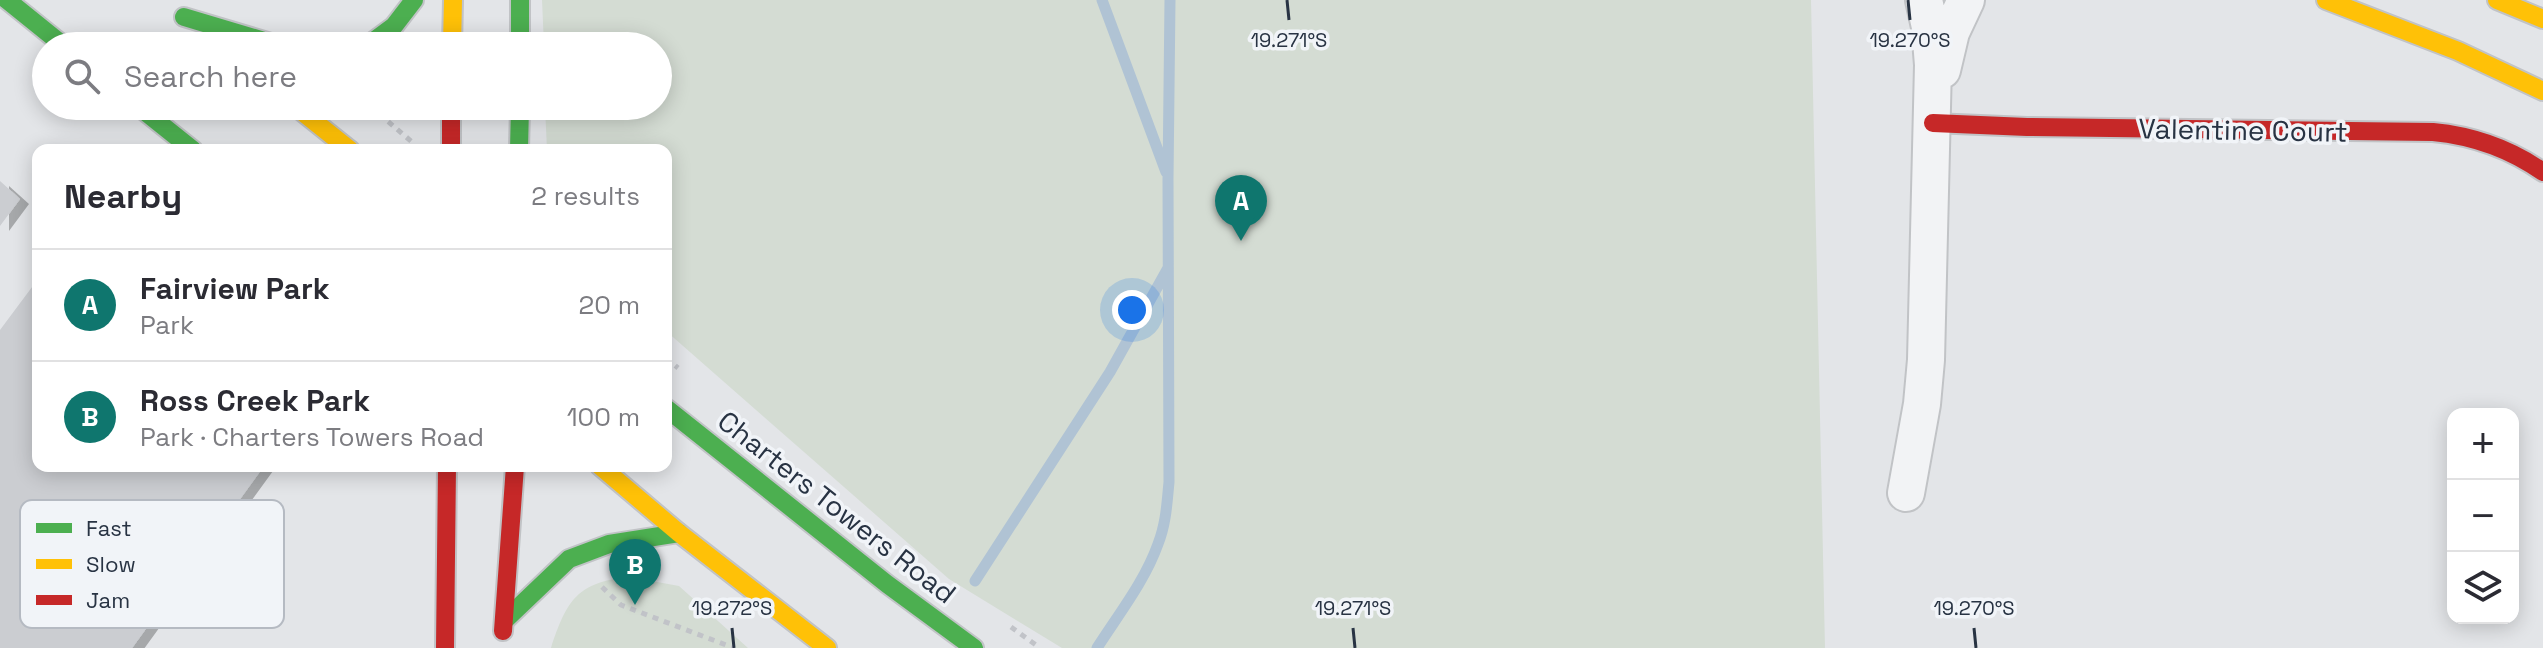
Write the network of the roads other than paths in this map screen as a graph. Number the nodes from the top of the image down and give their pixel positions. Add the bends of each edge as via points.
1 (7, 0) edge
2 (414, 0) edge
3 (453, 0) edge
4 (520, 0) edge
5 (1924, 0) edge
6 (1966, 0) edge
7 (2326, 0) edge
8 (2497, 0) edge
9 (2543, 19) edge
10 (47, 32) edge
11 (202, 32) edge
12 (237, 32) edge
13 (388, 32) edge
14 (452, 32) edge
15 (520, 32) edge
16 (2543, 91) edge
17 (156, 120) edge
18 (312, 120) edge
19 (451, 120) edge
20 (520, 120) edge
21 (1933, 123) junction
22 (186, 144) edge
23 (342, 144) edge
24 (451, 144) edge
25 (519, 144) edge
26 (2543, 172) edge
27 (672, 413) edge
28 (447, 472) edge
29 (515, 472) edge
30 (607, 472) edge
31 (1906, 493) dead end
32 (679, 533) junction
33 (504, 621) junction
34 (445, 648) edge
35 (501, 648) edge
36 (827, 648) edge
37 (974, 648) edge

1 - 10 main road
2 - 13 main road
3 - 14 main road
4 - 15 main road
5 - 21 street via 1932,46
6 - 21 street via 1946,49
7 - 16 main road via 2458,51
8 - 9 main road
11 - 12 main road via 178,13
17 - 22 main road
18 - 23 main road
19 - 24 main road
20 - 25 main road
21 - 26 main road, Valentine Court via 2458,134 2501,146
21 - 31 street via 1925,374
27 - 37 main road, Charters Towers Road
28 - 34 main road
29 - 33 main road
30 - 32 main road
32 - 33 main road via 607,544 569,559
32 - 36 main road
33 - 35 main road

